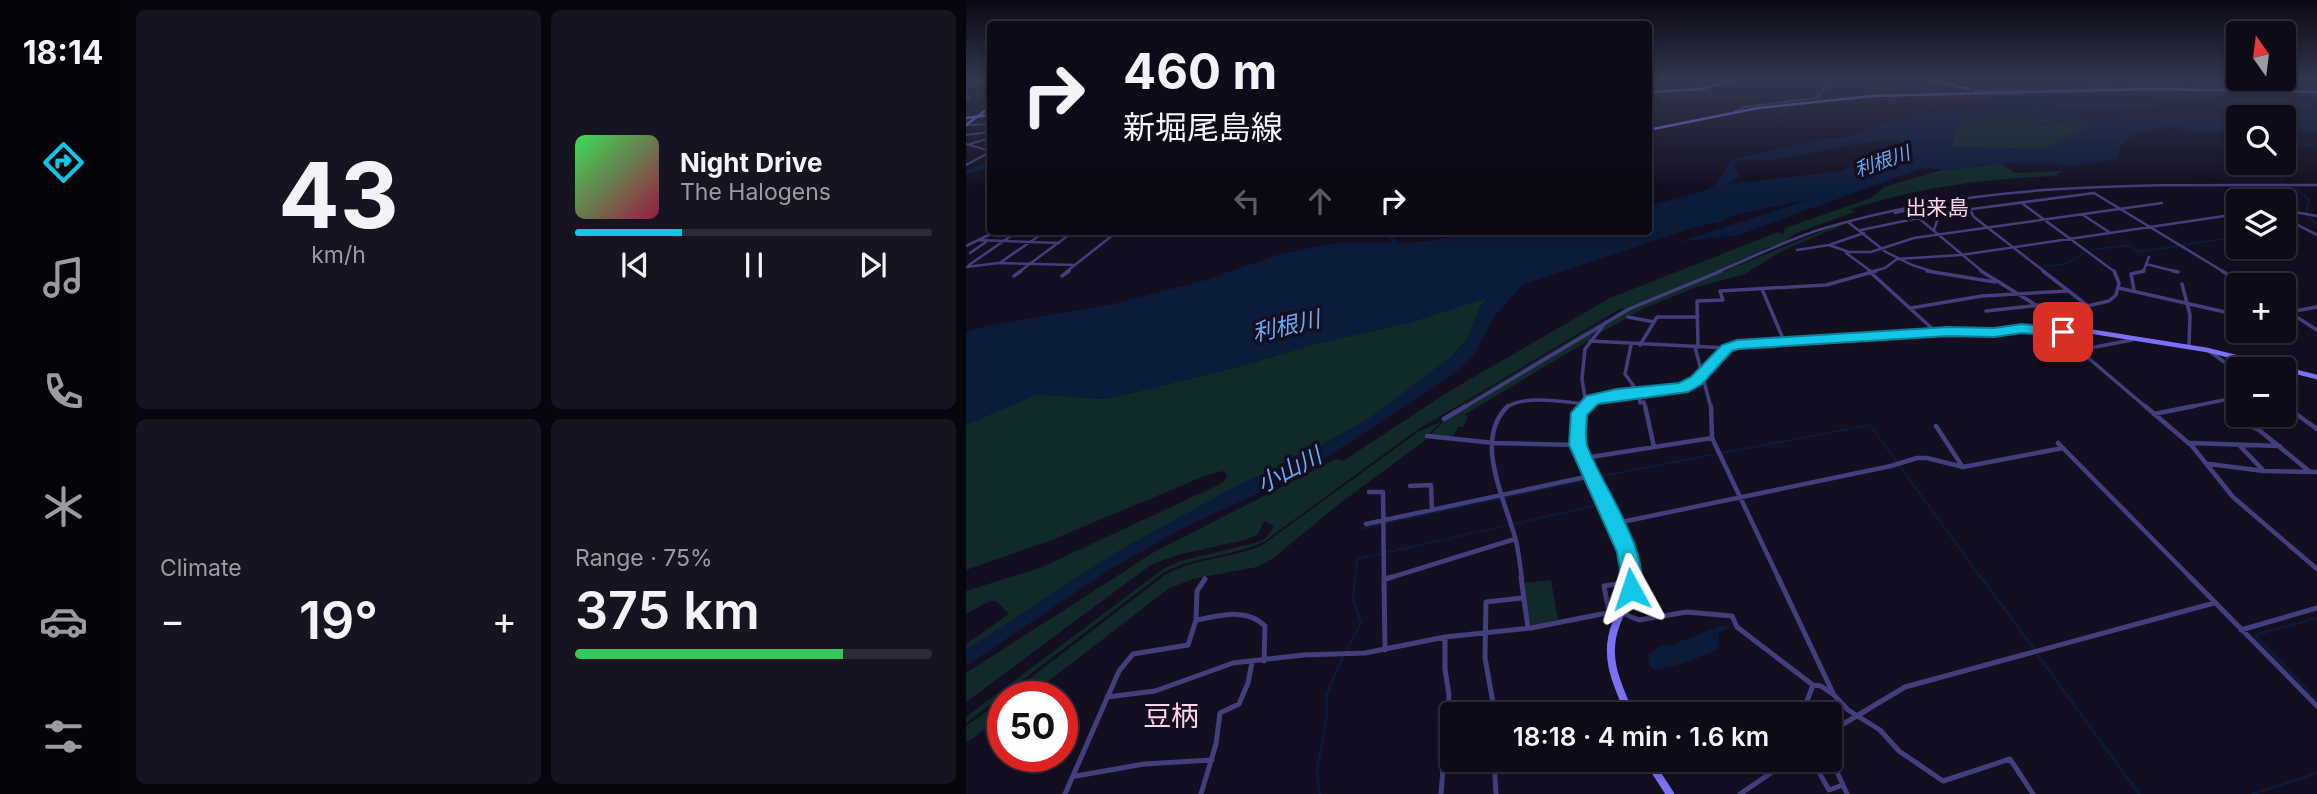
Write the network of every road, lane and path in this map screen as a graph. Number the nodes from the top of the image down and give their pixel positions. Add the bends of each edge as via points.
1 (977, 117) joint
2 (1710, 117) edge
3 (966, 118) edge
4 (987, 124) edge
5 (966, 125) edge
6 (1652, 129) edge
7 (987, 132) edge
8 (966, 135) edge
9 (987, 139) edge
10 (967, 145) edge
11 (987, 151) edge
12 (987, 154) edge
13 (966, 165) edge
14 (2317, 185) edge
15 (2105, 188) junction
16 (2094, 193) junction
17 (1962, 196) junction
18 (1943, 202) dead end
19 (2021, 203) junction
20 (2162, 203) dead end
21 (1972, 209) junction
22 (2120, 209) junction
23 (2296, 212) edge
24 (1885, 213) junction
25 (2081, 214) junction
26 (1937, 216) junction
27 (2226, 216) edge
28 (2317, 216) edge
29 (1918, 217) junction
30 (2045, 219) junction
31 (1847, 221) junction
32 (2296, 224) edge
33 (2149, 227) junction
34 (1987, 228) junction
35 (1934, 230) junction
36 (1863, 231) junction
37 (2110, 233) junction
38 (1938, 234) junction
39 (989, 235) edge
40 (1012, 235) edge
41 (1040, 235) edge
42 (1069, 235) edge
43 (1113, 235) edge
44 (2317, 235) edge
45 (2071, 238) junction
46 (978, 240) junction
47 (988, 241) junction
48 (1003, 241) junction
49 (1031, 241) junction
50 (1059, 243) junction
51 (1829, 245) junction
52 (966, 246) edge
53 (2012, 247) junction
54 (1797, 250) dead end
55 (1884, 251) junction
56 (970, 253) dead end
57 (1846, 253) junction
58 (1961, 255) junction
59 (2150, 257) dead end
60 (1898, 259) junction
61 (999, 263) junction
62 (1030, 264) junction
63 (2146, 264) junction
64 (1075, 265) junction
65 (967, 266) edge
66 (1871, 272) junction
67 (2178, 272) dead end
68 (2226, 274) edge
69 (1014, 276) dead end
70 (1062, 276) dead end
71 (2001, 282) junction
72 (2182, 284) dead end
73 (2119, 288) junction
74 (1762, 289) junction
75 (2068, 290) junction
76 (2134, 290) junction
77 (2022, 295) junction
78 (2189, 305) junction
79 (2038, 306) junction
80 (2088, 306) junction
81 (2317, 307) edge
82 (1911, 308) junction
83 (2296, 310) edge
84 (1986, 311) dead end
85 (2226, 313) edge
86 (1629, 317) dead end
87 (1698, 317) junction
88 (2296, 318) edge
89 (1606, 321) junction
90 (1654, 323) junction
91 (2317, 330) edge
92 (1937, 332) junction
93 (2063, 332) junction
94 (2135, 338) junction
95 (1590, 341) junction
96 (1784, 341) junction
97 (1631, 345) junction
98 (1640, 345) junction
99 (2189, 346) junction
100 (1697, 347) junction
101 (1727, 348) junction
102 (2079, 350) junction
103 (2207, 350) junction
104 (2238, 357) edge
105 (2226, 363) edge
106 (2296, 370) edge
107 (1704, 372) junction
108 (2317, 377) edge
109 (1638, 392) junction
110 (2226, 399) edge
111 (1586, 404) junction
112 (2154, 414) junction
113 (2296, 414) edge
114 (1444, 419) dead end
115 (1936, 426) dead end
116 (2252, 427) edge
117 (2317, 429) edge
118 (1427, 436) dead end
119 (1712, 438) junction
120 (1494, 443) junction
121 (2058, 443) dead end
122 (2189, 443) junction
123 (1578, 445) junction
124 (2240, 446) junction
125 (2280, 446) junction
126 (1654, 447) junction
127 (2063, 448) junction
128 (1584, 458) junction
129 (2209, 464) junction
130 (1963, 467) junction
131 (2264, 471) junction
132 (2314, 472) edge
133 (1592, 475) junction
134 (1410, 486) dead end
135 (1370, 492) dead end
136 (1502, 497) junction
137 (1741, 497) junction
138 (1432, 510) junction
139 (1384, 520) junction
140 (1614, 523) junction
141 (1366, 524) dead end
142 (1516, 539) junction
143 (2317, 569) edge
144 (1205, 579) dead end
145 (1385, 579) junction
146 (1632, 582) junction
147 (1522, 598) junction
148 (2214, 603) junction
149 (2317, 608) edge
150 (1609, 612) junction
151 (1623, 612) junction
152 (1196, 620) junction
153 (1528, 628) junction
154 (2241, 630) junction
155 (1484, 633) junction
156 (1445, 637) junction
157 (1385, 650) junction
158 (1264, 660) junction
159 (1252, 662) junction
160 (1812, 685) junction
161 (1834, 695) junction
162 (1107, 697) junction
163 (1492, 702) edge
164 (1625, 702) edge
165 (1807, 702) edge
166 (2317, 706) edge
167 (1856, 715) junction
168 (1842, 724) edge
169 (1212, 760) junction
170 (1495, 772) edge
171 (1656, 772) edge
172 (1772, 772) edge
173 (1819, 772) edge
174 (1837, 772) edge
175 (1074, 776) junction
176 (1843, 786) junction
177 (1065, 794) edge
178 (1201, 794) edge
179 (1441, 794) edge
180 (1496, 794) edge
181 (1670, 794) edge
182 (1740, 794) edge
183 (1847, 794) edge
184 (2033, 794) edge

1 - 3 main road
1 - 5 main road
2 - 6 main road
4 - 5 street
7 - 8 street
9 - 10 street
10 - 11 street
12 - 13 street
14 - 15 street
15 - 16 street via 2091,191
15 - 17 street
16 - 19 street
16 - 22 street
17 - 21 street
17 - 24 street
18 - 26 street
19 - 21 street
19 - 30 street
20 - 22 street
21 - 34 street
22 - 25 street
22 - 33 street
23 - 28 street
24 - 29 street via 1908,209
24 - 31 street
25 - 30 street
25 - 37 street
26 - 29 street
26 - 35 street
27 - 33 street
29 - 35 street
29 - 36 street
30 - 34 street
30 - 45 street
31 - 36 street
31 - 89 street
32 - 44 street
33 - 37 street
33 - 68 street
34 - 38 street
34 - 53 street
35 - 38 street
36 - 51 street
36 - 55 street
37 - 45 street
38 - 55 street
38 - 58 street
39 - 46 street
40 - 48 street
41 - 49 street
42 - 50 street
43 - 64 street
45 - 53 street
45 - 73 street via 2116,272
46 - 47 street
46 - 52 street
47 - 48 street
47 - 56 street
48 - 49 street
48 - 65 street
49 - 50 street
49 - 61 street
50 - 62 street
51 - 54 street
51 - 57 street
53 - 58 street
53 - 75 street
55 - 57 street
55 - 60 street
57 - 66 street
58 - 60 street
58 - 71 street
59 - 63 street
60 - 66 street
60 - 71 street via 1934,274
61 - 62 street
61 - 65 street
62 - 64 street
62 - 69 street
63 - 67 street
63 - 76 street via 2143,272 2131,274
64 - 70 street
66 - 74 street via 1826,285
66 - 82 street
71 - 77 street
72 - 78 street
73 - 76 street
73 - 80 street via 2106,302
74 - 87 street via 1720,291 1723,300 1698,301
74 - 96 street
75 - 77 street
75 - 80 street
76 - 78 street
77 - 79 street
77 - 82 street via 1982,296
78 - 85 street
78 - 99 street
79 - 80 street
79 - 84 street
79 - 93 street
81 - 83 street
82 - 92 street
86 - 90 street
87 - 90 street via 1658,316
87 - 100 street
88 - 91 street
89 - 95 street
89 - 114 street
90 - 98 street
92 - 93 main road via 2022,328
92 - 96 main road
93 - 94 main road
93 - 102 street
94 - 99 main road
94 - 102 street
95 - 97 street
95 - 111 street via 1582,379
96 - 101 main road
97 - 98 street
97 - 109 street via 1625,374
98 - 100 street
99 - 103 main road
100 - 101 street
100 - 107 street
101 - 107 main road
102 - 112 street
103 - 104 main road
103 - 105 street
106 - 108 main road
107 - 109 main road via 1682,388
107 - 119 street via 1711,400
109 - 111 main road via 1600,397
109 - 126 street
110 - 112 street
111 - 120 street via 1510,404 1497,420
111 - 123 main road via 1579,413
112 - 122 street
113 - 117 street
115 - 130 street
116 - 125 street
118 - 120 street
119 - 126 street
119 - 137 street
120 - 123 street
120 - 136 street via 1493,466
121 - 127 street
122 - 124 street
122 - 129 street
123 - 128 main road
124 - 125 street
124 - 131 street
125 - 132 street
126 - 128 street
127 - 130 street
127 - 148 street
128 - 133 main road
129 - 131 street
129 - 143 street via 2233,497
130 - 137 street via 1917,458
131 - 132 street
133 - 136 street
133 - 140 main road
134 - 138 street via 1431,485
135 - 139 street via 1383,492
136 - 138 street
136 - 142 street
137 - 140 street
137 - 161 street
138 - 139 street
139 - 141 street
139 - 145 street
140 - 146 main road via 1630,560
142 - 145 street
142 - 147 street
144 - 152 street via 1197,591
145 - 157 street
146 - 150 street via 1604,586
146 - 151 main road
147 - 153 street
147 - 155 street via 1486,602
148 - 154 street
148 - 167 street via 1905,687
149 - 154 street
150 - 151 street
150 - 153 street
151 - 160 street via 1640,620 1687,612 1732,616 1737,627
151 - 164 main road via 1609,656
152 - 158 street via 1231,614 1258,618 1265,626
152 - 162 street via 1184,648 1133,654
153 - 155 street
154 - 166 street
155 - 156 street
155 - 163 street
156 - 157 street
156 - 179 street via 1449,695
157 - 158 street
158 - 159 street
159 - 162 street via 1223,666 1155,691
159 - 169 street via 1239,704 1221,711
160 - 161 street
160 - 165 street
161 - 167 street
162 - 175 street
167 - 168 street
167 - 184 street via 1943,782 2010,759
169 - 175 street via 1128,764
169 - 178 street
170 - 180 street
171 - 181 main road
172 - 182 street
173 - 176 street via 1829,790
174 - 176 street
175 - 177 street
176 - 183 street

